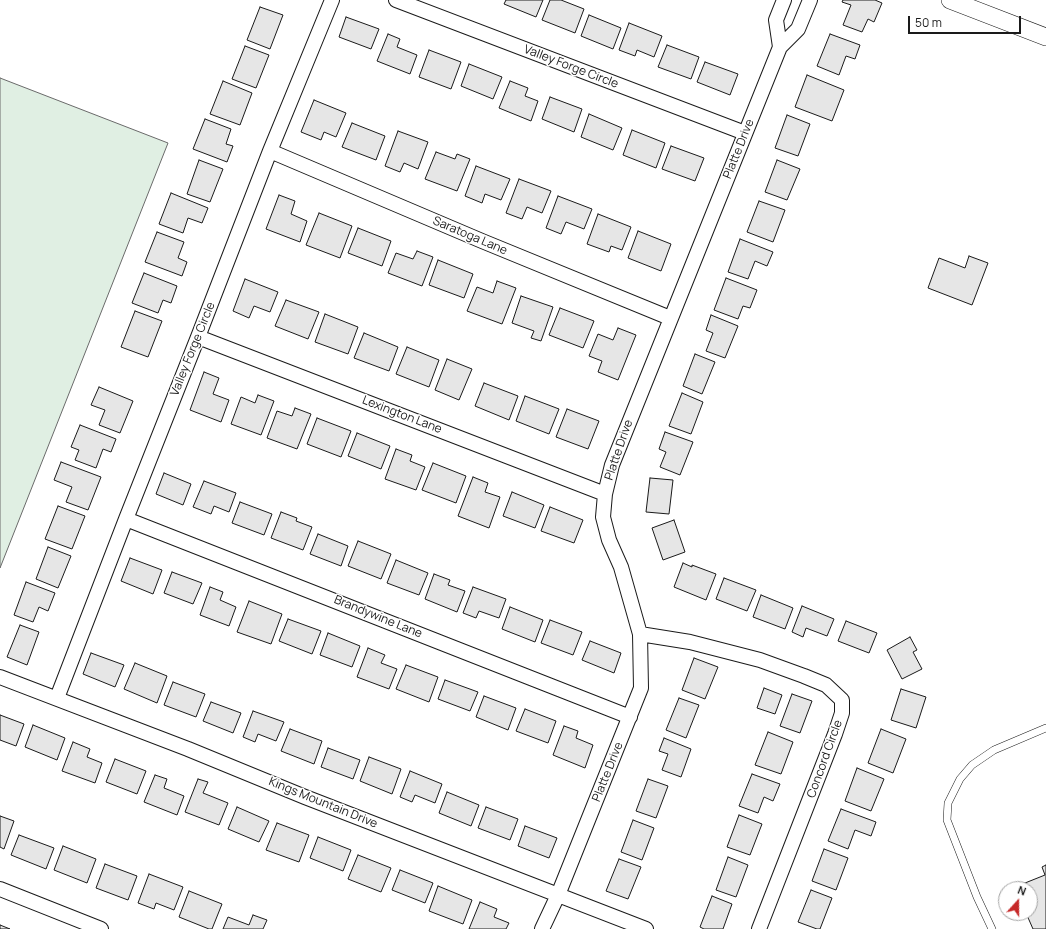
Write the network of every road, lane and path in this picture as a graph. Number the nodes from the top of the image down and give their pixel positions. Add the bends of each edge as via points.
1 (332, 0) edge
2 (396, 0) edge
3 (784, 0) edge
4 (810, 0) edge
5 (950, 0) edge
6 (1046, 37) edge
7 (780, 47) junction
8 (746, 133) junction
9 (270, 151) junction
10 (670, 318) junction
11 (198, 337) junction
12 (605, 494) junction
13 (126, 518) junction
14 (640, 634) junction
15 (0, 677) edge
16 (57, 698) junction
17 (630, 717) junction
18 (1046, 728) edge
19 (0, 889) edge
20 (558, 895) junction
21 (102, 929) edge
22 (542, 929) edge
23 (646, 929) edge
24 (759, 929) edge
25 (992, 929) edge

1 - 9 street, Valley Forge Circle
2 - 8 street, Valley Forge Circle
3 - 7 street, Platte Drive via 776,20
4 - 7 street, Platte Drive via 798,29
5 - 6 street
7 - 8 street, Platte Drive
8 - 10 street, Platte Drive
9 - 10 street, Saratoga Lane
9 - 11 street, Valley Forge Circle
10 - 12 street, Platte Drive via 612,465
11 - 12 street, Lexington Lane
11 - 13 street, Valley Forge Circle
12 - 14 street, Platte Drive via 603,517 609,540 621,567
13 - 16 street, Valley Forge Circle
13 - 17 street, Brandywine Lane
14 - 17 street, Platte Drive via 641,688
14 - 24 street, Concord Circle via 690,642 760,660 826,685 842,700 842,713 836,734
15 - 16 street, Kings Mountain Drive
16 - 20 street, Kings Mountain Drive
17 - 20 street, Platte Drive
18 - 25 lane via 994,750 972,765 960,779 948,803 947,820
19 - 21 street
20 - 22 street, Platte Drive
20 - 23 street, Kings Mountain Drive

